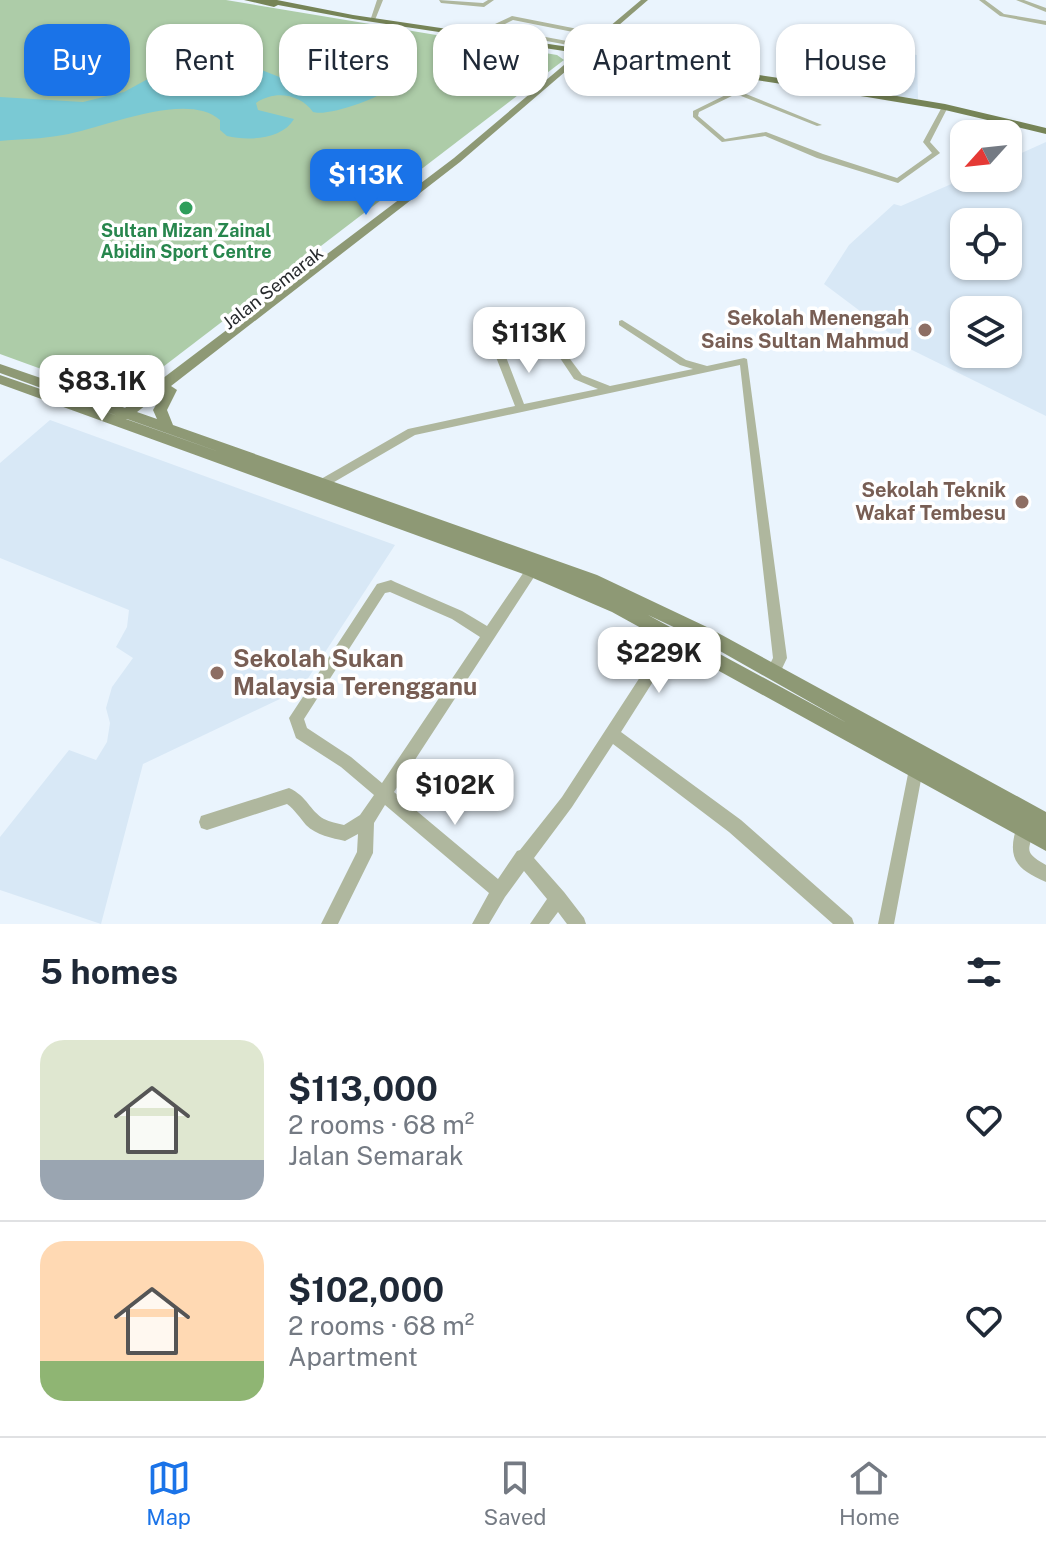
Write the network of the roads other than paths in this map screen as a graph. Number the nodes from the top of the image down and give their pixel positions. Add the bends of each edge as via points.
1 (248, 0) edge
2 (265, 0) edge
3 (380, 0) edge
4 (491, 0) edge
5 (645, 0) edge
6 (651, 0) edge
7 (982, 0) edge
8 (1019, 0) edge
9 (441, 1) edge
10 (1046, 10) edge
11 (372, 20) junction
12 (1046, 23) edge
13 (618, 24) edge
14 (624, 24) edge
15 (492, 29) joint
16 (433, 30) edge
17 (433, 31) edge
18 (548, 48) edge
19 (560, 50) junction
20 (564, 51) edge
21 (564, 51) edge
22 (564, 71) edge
23 (760, 78) edge
24 (731, 96) edge
25 (746, 96) edge
26 (945, 107) junction
27 (819, 125) dead end
28 (1046, 131) edge
29 (515, 321) dead end
30 (622, 323) dead end
31 (501, 357) dead end
32 (0, 368) edge
33 (709, 368) junction
34 (0, 379) edge
35 (167, 388) junction
36 (609, 389) junction
37 (89, 399) junction
38 (520, 407) junction
39 (127, 418) junction
40 (166, 425) junction
41 (325, 482) junction
42 (532, 570) junction
43 (488, 634) junction
44 (675, 635) junction
45 (773, 672) junction
46 (612, 734) junction
47 (916, 769) junction
48 (385, 794) junction
49 (366, 821) junction
50 (207, 822) dead end
51 (1046, 823) edge
52 (1024, 829) junction
53 (1046, 841) edge
54 (523, 857) junction
55 (1046, 874) edge
56 (499, 891) junction
57 (558, 898) junction
58 (329, 924) edge
59 (480, 924) edge
60 (538, 924) edge
61 (578, 924) edge
62 (846, 924) edge
63 (886, 924) edge

1 - 17 main road
2 - 11 main road
3 - 11 street
4 - 9 street via 484,5
5 - 13 main road
6 - 14 main road
7 - 12 street via 1002,15
8 - 10 street
11 - 16 main road
15 - 15 street via 568,43 588,33 515,18
18 - 19 main road
19 - 20 main road
19 - 21 main road
22 - 35 main road, Jalan Semarak via 406,207
23 - 26 main road
24 - 26 street via 695,116 724,141 766,134 898,181 936,153 926,142
25 - 27 street
26 - 28 main road
29 - 36 street via 561,353 578,377
30 - 33 street via 683,363
31 - 38 street
32 - 37 main road
33 - 36 street
33 - 45 street via 744,361 780,658
34 - 39 main road
35 - 37 main road via 128,398
35 - 39 main road, Jalan Semarak
35 - 40 main road via 160,410
36 - 38 street
37 - 39 main road
38 - 41 street via 412,432
39 - 40 main road
39 - 42 main road
40 - 41 main road
41 - 45 main road via 591,580
42 - 43 street
42 - 44 main road
43 - 48 street
43 - 48 street via 391,586 381,588 300,707 296,718 301,733
44 - 46 street
44 - 47 main road
45 - 51 main road
46 - 54 street
46 - 62 street via 735,826
47 - 52 main road
47 - 63 street
48 - 49 street
48 - 56 street
49 - 50 street via 345,833 321,828 289,796
49 - 58 street via 365,853
52 - 53 main road
52 - 55 street via 1023,860
54 - 56 street
54 - 57 street
56 - 59 street
57 - 60 street
57 - 61 street

